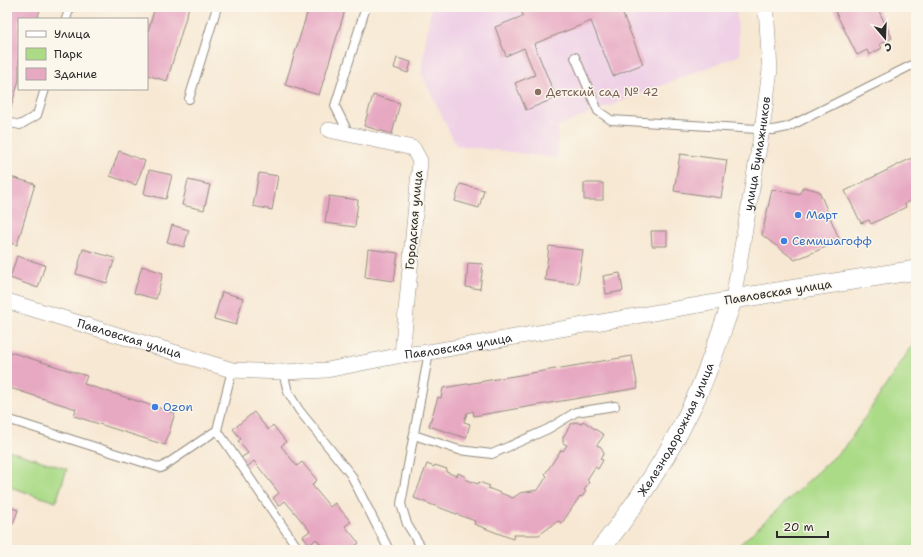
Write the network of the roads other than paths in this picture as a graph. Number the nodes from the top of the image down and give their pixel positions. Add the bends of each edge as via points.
1 (70, 7) edge
2 (217, 7) edge
3 (366, 7) edge
4 (766, 7) edge
5 (66, 18) edge
6 (575, 57) dead end
7 (916, 63) edge
8 (45, 90) edge
9 (189, 99) dead end
10 (7, 122) edge
11 (329, 130) dead end
12 (762, 130) junction
13 (350, 136) junction
14 (916, 270) edge
15 (733, 299) junction
16 (7, 302) edge
17 (429, 352) junction
18 (402, 356) junction
19 (232, 370) junction
20 (283, 372) junction
21 (615, 406) dead end
22 (7, 420) edge
23 (217, 430) junction
24 (414, 435) junction
25 (299, 550) edge
26 (389, 550) edge
27 (423, 550) edge
28 (600, 550) edge

1 - 5 lane
2 - 9 lane
3 - 13 lane via 335,106
4 - 12 street, улица Бумажников via 770,70
6 - 12 lane via 598,110 611,120
7 - 12 lane via 788,127
8 - 10 lane via 37,115 20,125
11 - 13 street, Городская улица
12 - 15 street, улица Бумажников
13 - 18 street, Городская улица via 413,148 420,161
14 - 15 street, Павловская улица
15 - 17 street, Павловская улица
15 - 28 street, Железнодорожная улица via 693,404 669,450 635,506
16 - 19 street, Павловская улица
17 - 18 street, Павловская улица
17 - 24 lane
18 - 20 street, Павловская улица via 327,370
19 - 20 street, Павловская улица
19 - 23 lane
20 - 26 lane via 288,392 299,410 351,475
21 - 24 lane via 576,412 548,429 492,454 459,450
22 - 23 lane via 161,468
23 - 25 lane
24 - 27 lane via 400,504

